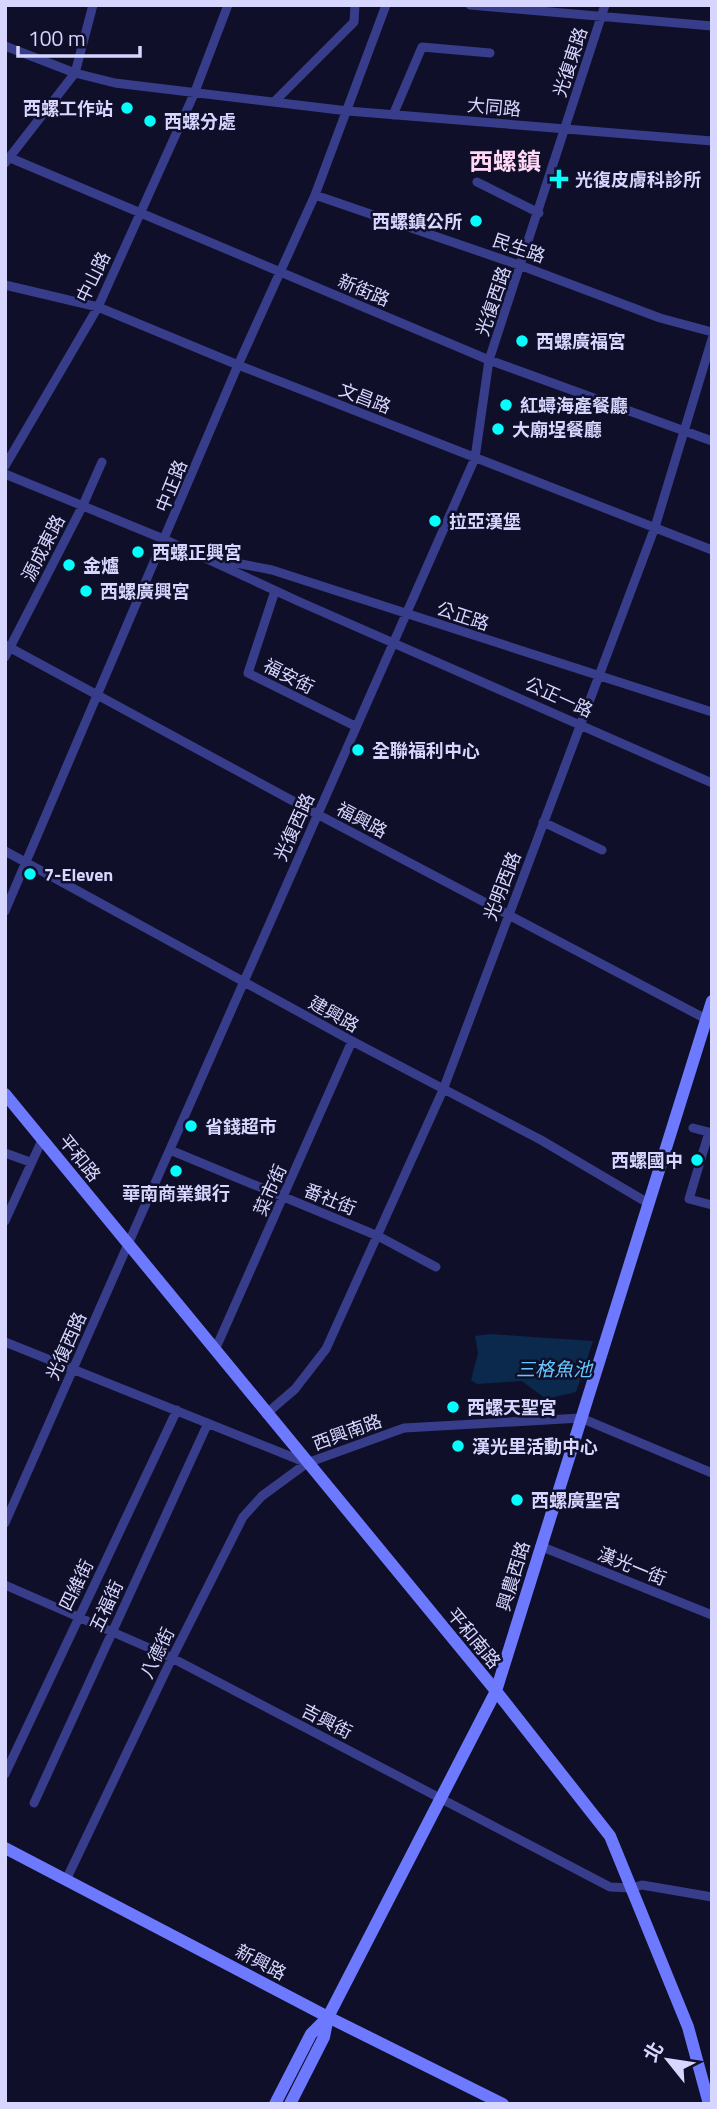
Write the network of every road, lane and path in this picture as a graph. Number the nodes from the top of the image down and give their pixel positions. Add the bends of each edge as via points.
1 (93, 5) edge
2 (228, 5) edge
3 (355, 5) edge
4 (386, 5) edge
5 (470, 5) edge
6 (605, 5) edge
7 (602, 16) junction
8 (712, 26) edge
9 (5, 46) edge
10 (490, 53) dead end
11 (75, 73) junction
12 (194, 93) junction
13 (274, 103) junction
14 (348, 111) junction
15 (393, 114) junction
16 (565, 128) junction
17 (712, 141) edge
18 (7, 160) edge
19 (477, 182) dead end
20 (315, 195) junction
21 (141, 211) junction
22 (539, 212) junction
23 (522, 266) junction
24 (279, 272) junction
25 (5, 285) edge
26 (98, 307) junction
27 (712, 332) edge
28 (712, 339) edge
29 (489, 360) junction
30 (238, 365) junction
31 (684, 431) junction
32 (712, 441) edge
33 (475, 458) junction
34 (102, 462) dead end
35 (5, 467) edge
36 (5, 474) edge
37 (83, 505) junction
38 (655, 527) junction
39 (166, 540) junction
40 (712, 550) edge
41 (203, 557) junction
42 (275, 591) junction
43 (406, 614) junction
44 (393, 642) junction
45 (8, 646) edge
46 (5, 657) edge
47 (600, 676) junction
48 (99, 696) junction
49 (712, 712) edge
50 (579, 723) junction
51 (355, 726) junction
52 (712, 783) edge
53 (317, 814) junction
54 (543, 822) junction
55 (602, 850) dead end
56 (5, 851) edge
57 (27, 861) junction
58 (5, 911) edge
59 (509, 915) junction
60 (244, 982) junction
61 (712, 1001) edge
62 (706, 1019) junction
63 (352, 1041) junction
64 (443, 1090) junction
65 (5, 1094) edge
66 (693, 1128) dead end
67 (710, 1132) edge
68 (43, 1140) junction
69 (170, 1150) junction
70 (5, 1153) edge
71 (30, 1162) junction
72 (284, 1198) junction
73 (648, 1203) junction
74 (711, 1203) edge
75 (5, 1221) edge
76 (378, 1236) junction
77 (129, 1243) junction
78 (436, 1267) dead end
79 (5, 1342) edge
80 (215, 1350) junction
81 (74, 1369) junction
82 (177, 1410) junction
83 (266, 1414) junction
84 (581, 1418) junction
85 (208, 1423) junction
86 (307, 1463) junction
87 (712, 1472) edge
88 (5, 1523) edge
89 (540, 1546) junction
90 (5, 1585) edge
91 (712, 1615) edge
92 (78, 1616) junction
93 (112, 1632) junction
94 (172, 1658) junction
95 (496, 1691) junction
96 (5, 1774) edge
97 (441, 1798) junction
98 (34, 1803) dead end
99 (5, 1848) edge
100 (66, 1880) junction
101 (632, 1888) junction
102 (712, 1897) edge
103 (328, 2017) junction
104 (275, 2104) edge
105 (290, 2104) edge
106 (503, 2104) edge
107 (709, 2104) edge

1 - 11 street
2 - 12 street, 中山路
3 - 13 street via 354,22
4 - 14 street, 中正路
5 - 7 street
6 - 7 street, 光復東路
7 - 8 street
7 - 16 street, 光復東路
9 - 11 street, 大同路
10 - 15 street via 422,47
11 - 12 street, 大同路
11 - 18 street
12 - 13 street, 大同路
12 - 21 street, 中山路
13 - 14 street, 大同路
14 - 15 street, 大同路
14 - 20 street, 中正路
15 - 16 street, 大同路
16 - 17 street, 大同路
16 - 22 street, 光復西路
18 - 21 street, 新街路
19 - 22 street
20 - 23 street, 民生路
20 - 24 street, 中正路
21 - 24 street, 新街路
21 - 26 street, 中山路
22 - 23 street, 光復西路
23 - 27 street, 民生路 via 660,318
23 - 29 street, 光復西路
24 - 29 street, 新街路
24 - 30 street, 中正路
25 - 26 street, 文昌路
26 - 30 street, 文昌路
26 - 35 street, 中山路
28 - 31 street, 光明西路
29 - 31 street, 新街路
29 - 33 street, 光復西路
30 - 33 street, 文昌路
30 - 39 street, 中正路
31 - 32 street, 新街路
31 - 38 street, 光明西路
33 - 38 street, 文昌路
33 - 43 street, 光復西路
34 - 37 street, 源成東路
36 - 37 street, 公正路
37 - 39 street, 公正路
37 - 45 street, 源成東路
38 - 40 street, 文昌路
38 - 47 street, 光明西路
39 - 41 street, 公正路
39 - 48 street, 中正路
41 - 42 street, 公正路
41 - 43 street, 公正路 via 272,570
42 - 44 street, 公正路
42 - 51 street, 福安街 via 248,673
43 - 44 street, 光復西路
43 - 47 street, 公正路
44 - 50 street, 公正一路
44 - 51 street, 光復西路
45 - 46 street, 源成東路
45 - 48 street, 福興路
47 - 49 street, 公正路
47 - 50 street, 光明西路
48 - 53 street, 福興路
48 - 57 street, 中正路
50 - 52 street, 公正一路
50 - 54 street, 光明西路
51 - 53 street, 光復西路
53 - 59 street, 福興路
53 - 60 street, 光復西路
54 - 55 street
54 - 59 street, 光明西路
56 - 57 street, 建興路
57 - 58 street, 中正路
57 - 60 street, 建興路
59 - 62 street, 福興路
59 - 64 street, 光明西路
60 - 63 street, 建興路
60 - 69 street, 光復西路
61 - 62 main road, 興農西路
62 - 73 main road, 興農西路
63 - 64 street, 建興路
63 - 72 street, 菜市街
64 - 73 street, 建興路 via 541,1140
64 - 76 street, 光明西路
65 - 68 main road, 平和路
66 - 67 street
67 - 74 street via 689,1199
68 - 71 street
68 - 77 main road, 平和路
69 - 72 street, 番社街
69 - 77 street, 光復西路
70 - 71 street
71 - 75 street
72 - 76 street, 番社街
72 - 80 street, 菜市街
73 - 84 main road, 興農西路
76 - 78 street, 番社街
76 - 83 street, 光明西路 via 326,1349 295,1389
77 - 80 main road, 平和南路
77 - 81 street, 光復西路
79 - 81 street, 西興南路
80 - 83 main road, 平和南路
81 - 82 street, 西興南路
81 - 88 street, 光復西路
82 - 85 street, 西興南路
82 - 92 street, 四維街
83 - 86 main road, 平和南路
84 - 86 street, 西興南路 via 404,1428
84 - 87 street, 西興南路
84 - 89 main road, 興農西路
85 - 86 street, 西興南路
85 - 93 street, 五福街
86 - 94 street, 八德街 via 262,1496 243,1517
86 - 95 main road, 平和南路
89 - 91 street, 漢光一街
89 - 95 main road, 興農西路
90 - 92 street, 吉興街
92 - 93 street, 吉興街
92 - 96 street, 四維街
93 - 94 street, 吉興街
93 - 98 street, 五福街
94 - 97 street, 吉興街
94 - 100 street, 八德街
95 - 97 main road, 興農西路
95 - 101 main road, 平和南路 via 610,1836
97 - 101 street, 吉興街 via 610,1887
97 - 103 main road, 興農西路
99 - 100 main road, 新興路
100 - 103 main road, 新興路
101 - 102 street, 吉興街 via 642,1885
101 - 107 main road, 平和南路 via 688,2027
103 - 104 main road, 興農西路 via 311,2034
103 - 105 main road, 興農西路 via 324,2037
103 - 106 main road, 新興路

